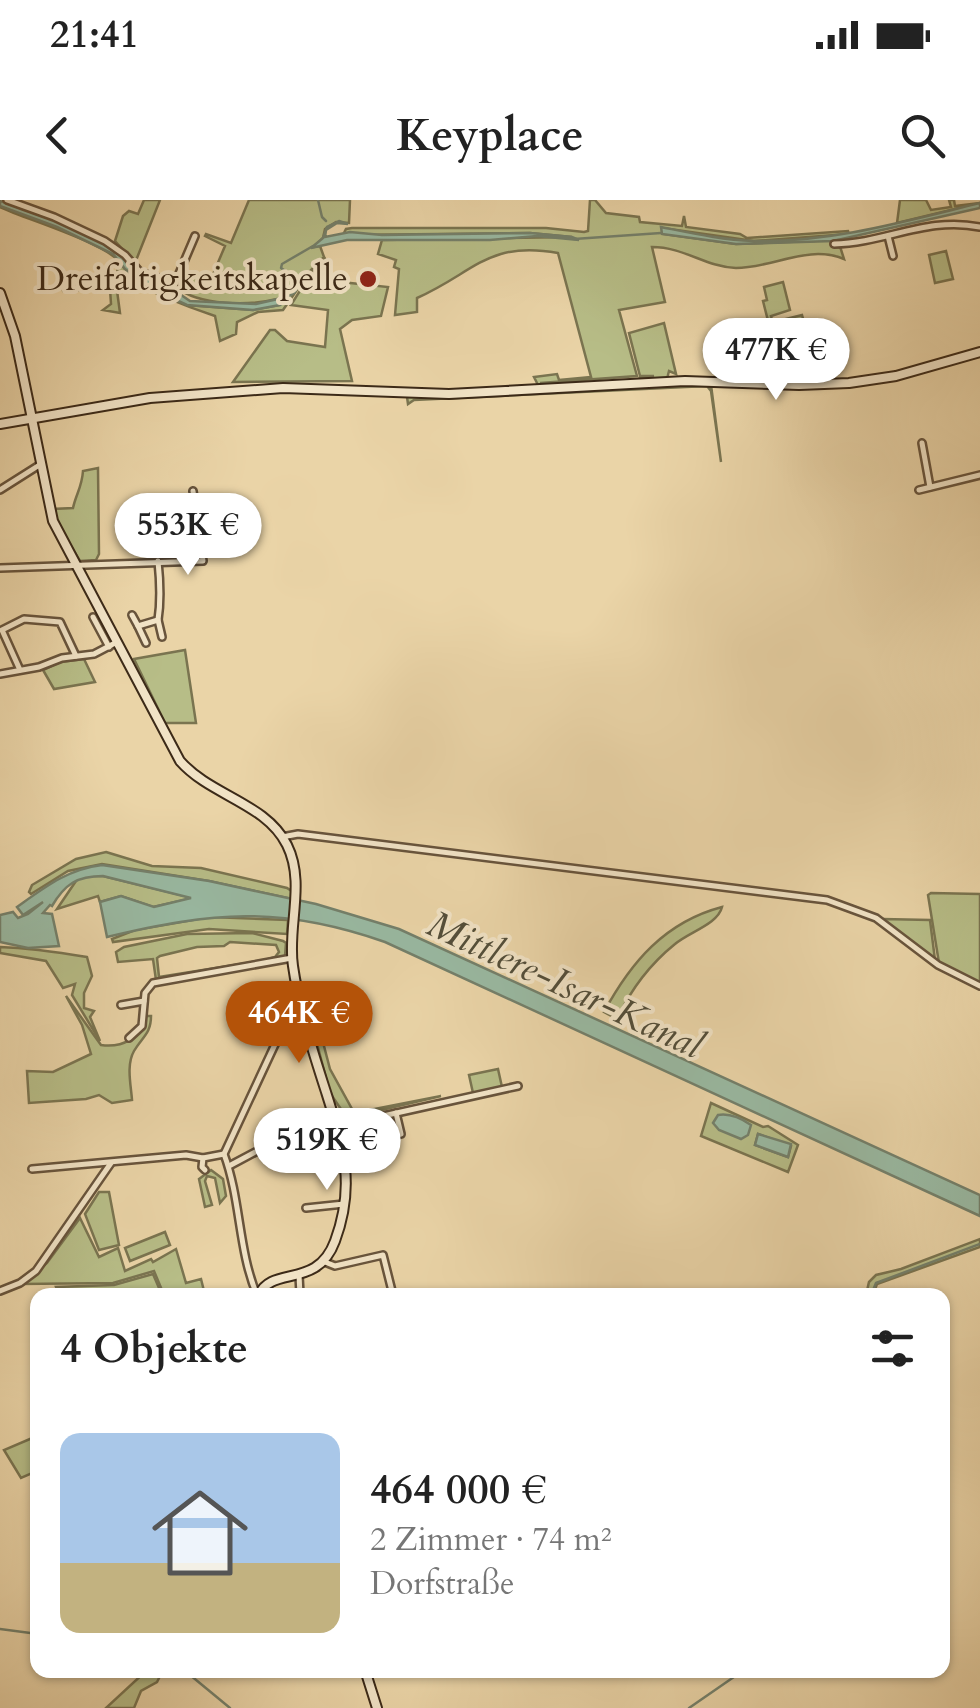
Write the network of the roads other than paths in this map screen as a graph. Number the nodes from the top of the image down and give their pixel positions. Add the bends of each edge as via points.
1 (6, 200) edge
2 (980, 227) edge
3 (195, 236) dead end
4 (888, 236) junction
5 (834, 244) dead end
6 (893, 256) dead end
7 (0, 293) edge
8 (4, 316) edge
9 (980, 352) edge
10 (33, 418) junction
11 (0, 424) edge
12 (922, 443) dead end
13 (41, 464) junction
14 (980, 475) edge
15 (930, 487) junction
16 (0, 490) edge
17 (918, 490) dead end
18 (194, 491) dead end
19 (158, 561) junction
20 (75, 564) junction
21 (0, 568) edge
22 (132, 615) dead end
23 (93, 617) dead end
24 (158, 620) junction
25 (107, 621) junction
26 (138, 626) junction
27 (162, 637) dead end
28 (146, 643) dead end
29 (113, 644) junction
30 (125, 655) junction
31 (76, 656) junction
32 (20, 670) junction
33 (0, 674) edge
34 (282, 837) junction
35 (292, 958) junction
36 (980, 986) edge
37 (299, 992) junction
38 (144, 1000) junction
39 (122, 1005) dead end
40 (128, 1038) dead end
41 (518, 1086) dead end
42 (396, 1112) junction
43 (337, 1122) junction
44 (388, 1137) dead end
45 (224, 1154) junction
46 (203, 1158) junction
47 (111, 1163) junction
48 (228, 1166) junction
49 (32, 1169) dead end
50 (205, 1170) dead end
51 (344, 1204) junction
52 (306, 1208) dead end
53 (324, 1262) junction
54 (299, 1274) junction
55 (255, 1288) edge
56 (264, 1288) edge
57 (300, 1288) edge
58 (390, 1288) edge
59 (0, 1291) edge
60 (368, 1678) edge
61 (377, 1708) edge

1 - 3 street via 105,241 140,272 174,284
2 - 4 street via 948,222
4 - 5 street
4 - 6 street
7 - 8 street
8 - 10 street via 15,336
9 - 10 street via 838,384 686,381 449,394 236,391
10 - 11 street
10 - 13 street
12 - 15 street
13 - 16 street
13 - 20 street via 53,522
14 - 15 street
15 - 17 street
18 - 19 street via 203,560
19 - 20 street
19 - 24 street
20 - 21 street
20 - 25 street
22 - 26 street
23 - 29 street
24 - 26 street
24 - 27 street
25 - 29 street
25 - 30 street
26 - 28 street
29 - 30 street
29 - 31 street
30 - 34 street via 185,767
31 - 32 street
31 - 32 street via 60,622 24,619 2,630
32 - 33 street
34 - 35 street via 294,863
34 - 36 street via 827,900 876,918 938,965
35 - 37 street
35 - 38 street via 160,981 148,987
37 - 43 street
37 - 45 street
38 - 39 street
38 - 40 street via 142,1026
41 - 42 street
42 - 43 street
42 - 44 street via 401,1134
43 - 48 street
43 - 51 street
45 - 46 street
45 - 48 street
46 - 47 street
46 - 50 street
47 - 49 street
47 - 59 street via 36,1271
48 - 55 street
51 - 52 street
51 - 53 street
53 - 54 street
53 - 58 street via 335,1266 383,1256
54 - 56 street
54 - 57 street
60 - 61 street

